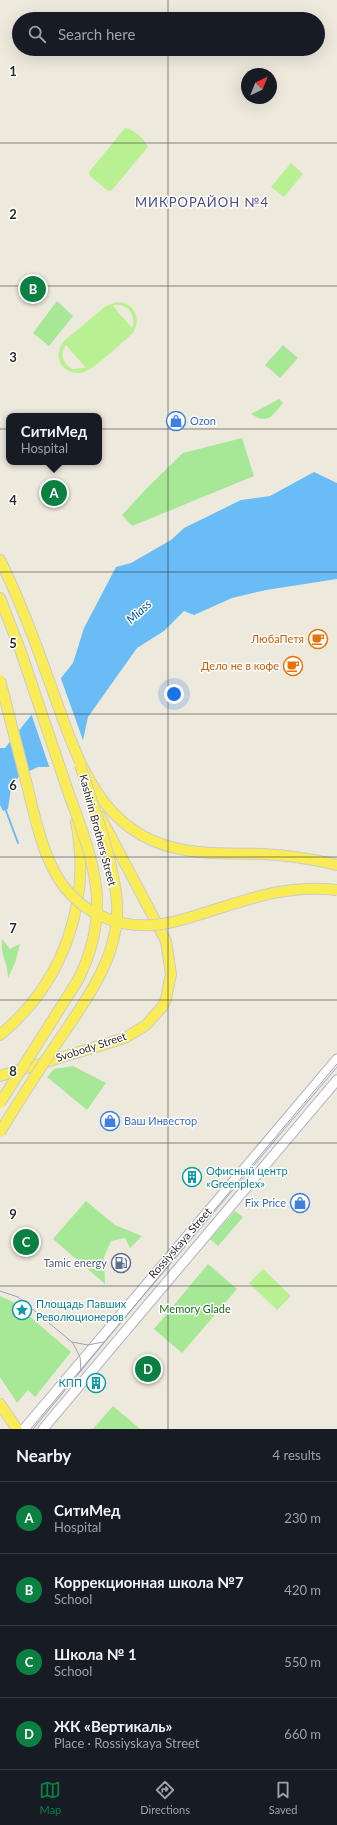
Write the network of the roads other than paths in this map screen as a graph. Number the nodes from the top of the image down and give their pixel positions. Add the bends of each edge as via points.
1 (0, 560) edge
2 (0, 598) edge
3 (0, 680) edge
4 (80, 766) junction
5 (91, 798) junction
6 (71, 799) junction
7 (337, 866) edge
8 (337, 890) edge
9 (0, 1034) edge
10 (337, 1059) edge
11 (0, 1076) edge
12 (337, 1080) edge
13 (0, 1102) edge
14 (0, 1132) edge
15 (0, 1404) edge
16 (17, 1429) edge
17 (24, 1429) edge
18 (43, 1429) edge

1 - 4 main road, Kashirin Brothers Street via 41,659
2 - 6 main road, Kashirin Brothers Street
3 - 8 main road, bridge via 48,858 64,887 87,909 117,922 133,926 150,926 185,919 271,892 303,889
4 - 5 main road, Kashirin Brothers Street, bridge
4 - 7 main road, bridge via 101,799 118,819 140,835 160,844 192,851 279,856
5 - 11 main road, Svobody Street, bridge via 159,926 169,954 171,974 163,1006 139,1030 110,1044
5 - 14 main road, Kashirin Brothers Street, bridge via 114,882 117,910 112,943 93,988
6 - 9 main road, bridge via 79,842 79,888 71,931 62,956 47,984 25,1011
6 - 13 main road, Kashirin Brothers Street, bridge via 97,883 95,936 78,980
10 - 17 main road, Rossiyskaya Street
12 - 18 main road, Rossiyskaya Street
15 - 16 main road

